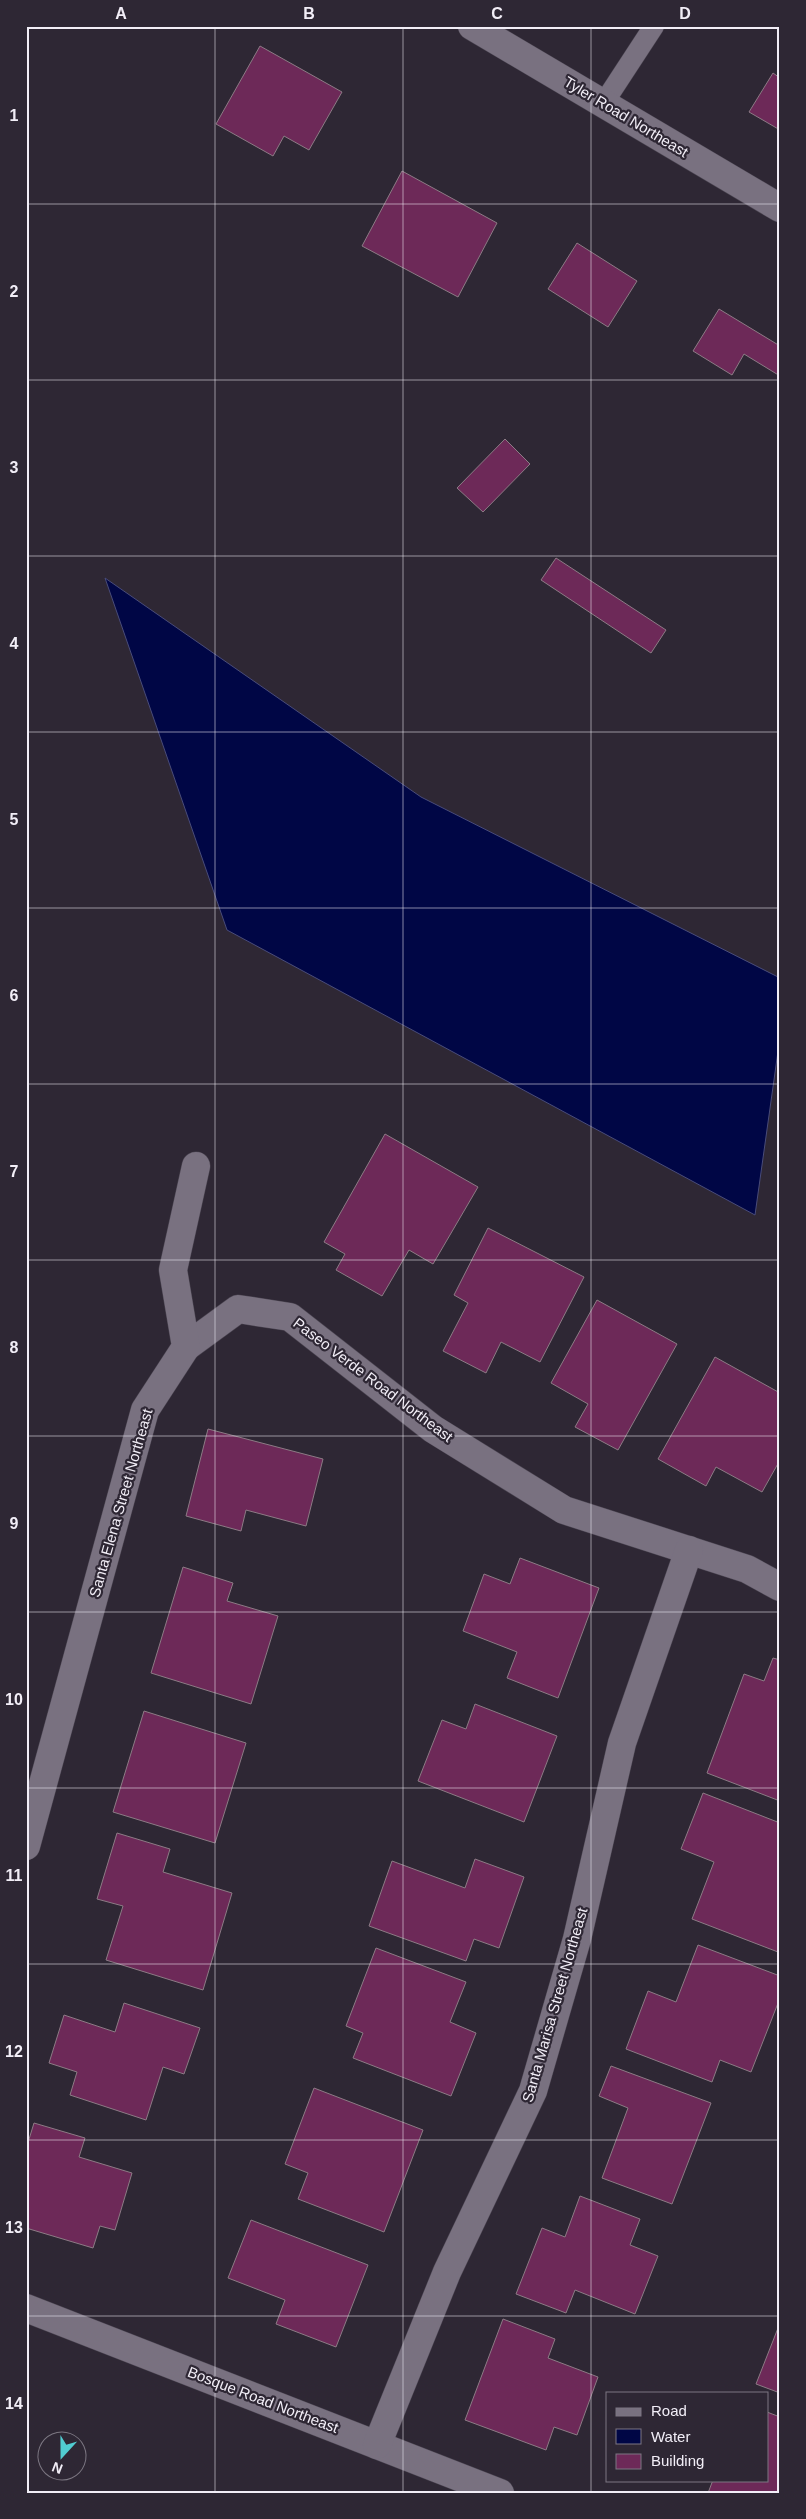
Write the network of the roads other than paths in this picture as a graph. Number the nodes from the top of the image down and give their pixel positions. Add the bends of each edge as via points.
1 (472, 26) edge
2 (654, 26) edge
3 (604, 104) junction
4 (780, 208) edge
5 (196, 1166) dead end
6 (186, 1347) junction
7 (689, 1550) junction
8 (780, 1587) edge
9 (26, 1846) edge
10 (26, 2308) edge
11 (377, 2445) junction
12 (500, 2493) edge

1 - 3 street, Tyler Road Northeast
2 - 3 lane
3 - 4 street, Tyler Road Northeast
5 - 6 street via 173,1270
6 - 7 street, Paseo Verde Road Northeast via 238,1309 290,1317 433,1429 564,1510
6 - 9 street, Santa Elena Street Northeast via 145,1410
7 - 8 street, Paseo Verde Road Northeast via 747,1569
7 - 11 street, Santa Marisa Street Northeast via 622,1743 577,1939 533,2091 447,2272
10 - 11 street, Bosque Road Northeast
11 - 12 street, Bosque Road Northeast

